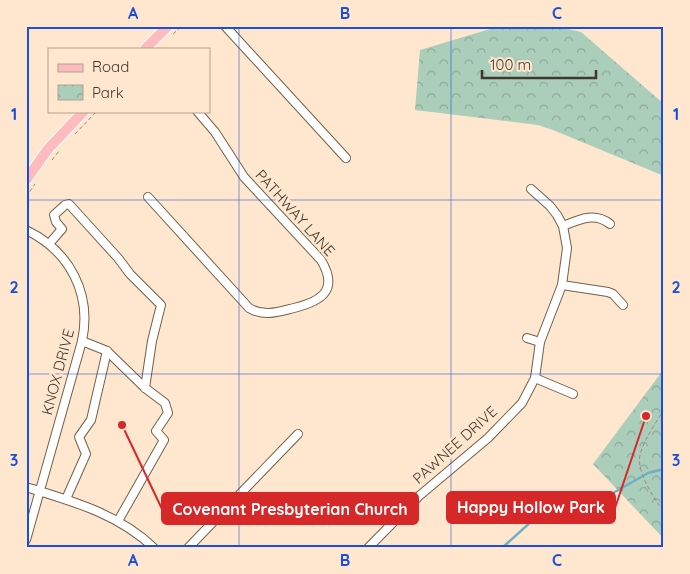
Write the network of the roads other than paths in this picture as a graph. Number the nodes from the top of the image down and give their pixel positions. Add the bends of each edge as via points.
1 (168, 26) edge
2 (225, 26) edge
3 (146, 48) edge
4 (83, 112) edge
5 (198, 112) edge
6 (346, 158) dead end
7 (31, 181) edge
8 (530, 189) dead end
9 (148, 197) dead end
10 (610, 224) dead end
11 (563, 226) junction
12 (26, 230) edge
13 (49, 244) junction
14 (562, 285) junction
15 (623, 305) dead end
16 (527, 338) dead end
17 (82, 341) junction
18 (540, 342) junction
19 (107, 351) junction
20 (535, 378) junction
21 (145, 388) junction
22 (573, 394) dead end
23 (298, 434) dead end
24 (26, 487) edge
25 (40, 491) junction
26 (66, 499) junction
27 (118, 520) junction
28 (26, 540) edge
29 (154, 548) edge
30 (188, 548) edge
31 (368, 548) edge

1 - 3 main road
2 - 6 street
4 - 7 main road via 48,149
5 - 9 street, PATHWAY LANE via 244,177 321,260 329,275 327,289 318,300 309,304 270,314 256,312
8 - 11 street, PAWNEE DRIVE via 550,206
10 - 11 street via 596,217
11 - 14 street, PAWNEE DRIVE via 567,248
12 - 13 street, KNOX DRIVE
13 - 17 street, KNOX DRIVE via 67,263 82,296 85,317
13 - 21 street via 62,229 54,215 69,204 159,303
14 - 15 street via 608,292
14 - 18 street, PAWNEE DRIVE
16 - 18 street
17 - 19 street
17 - 25 street, KNOX DRIVE
18 - 20 street, PAWNEE DRIVE
19 - 21 street
19 - 26 street via 91,420 79,437 86,454
20 - 22 street
20 - 31 street, PAWNEE DRIVE via 522,403 488,438 419,496
21 - 27 street via 165,403 168,413 156,431 164,440
23 - 30 street
24 - 25 street
25 - 26 street
25 - 28 street, KNOX DRIVE
26 - 27 street
27 - 29 street

